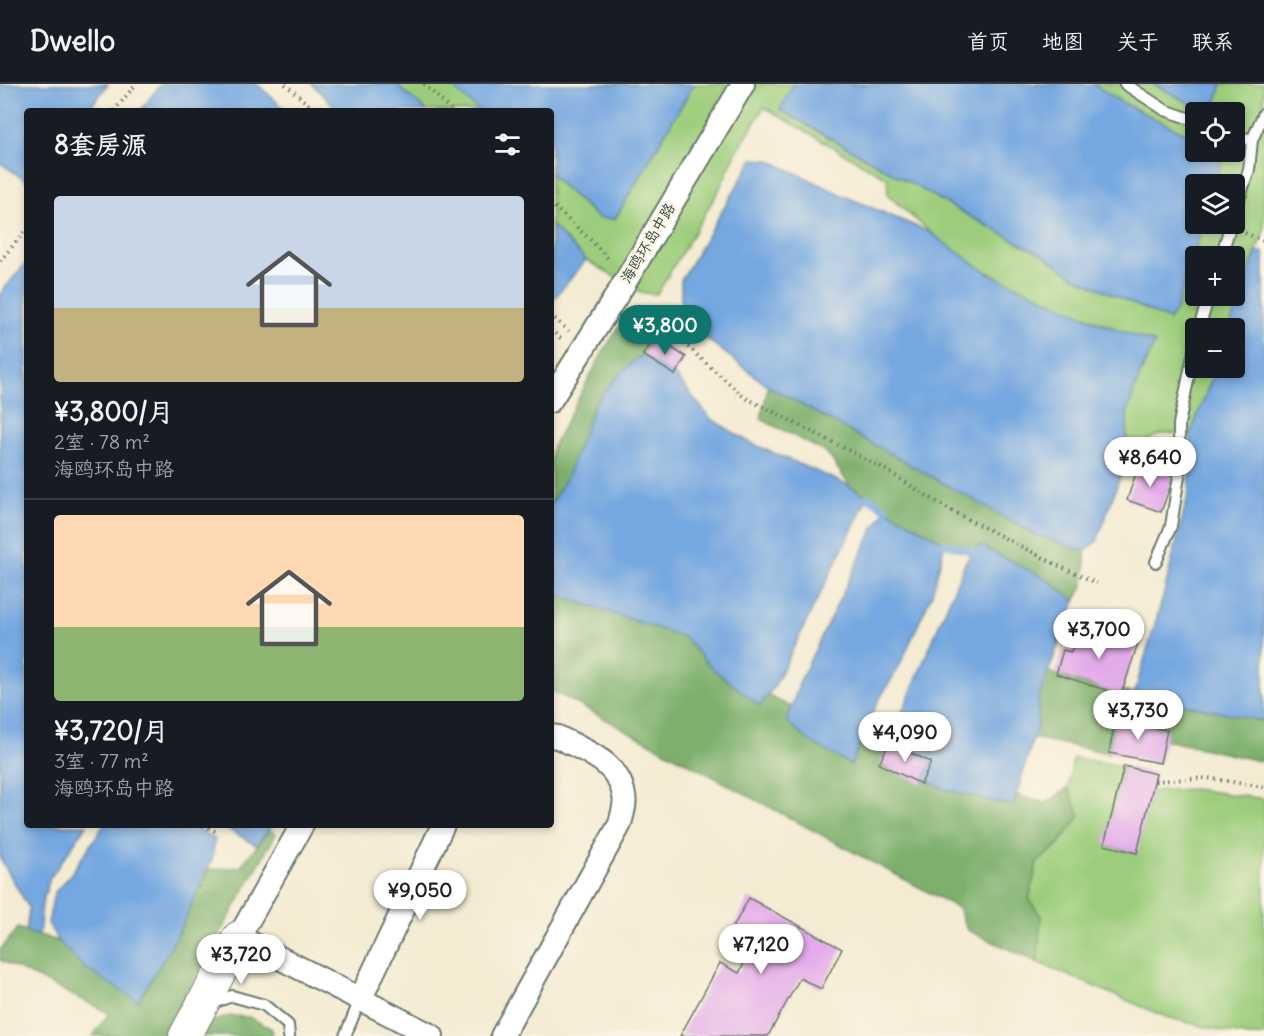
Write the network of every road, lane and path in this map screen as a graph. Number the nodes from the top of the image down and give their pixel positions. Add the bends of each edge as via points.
1 (136, 84) edge
2 (285, 84) edge
3 (424, 84) edge
4 (743, 84) edge
5 (1125, 84) edge
6 (116, 108) edge
7 (313, 108) edge
8 (449, 108) edge
9 (1264, 113) edge
10 (1185, 117) edge
11 (1245, 138) edge
12 (1252, 140) junction
13 (1245, 182) edge
14 (554, 207) edge
15 (24, 233) edge
16 (0, 261) edge
17 (622, 287) junction
18 (1188, 378) edge
19 (554, 395) edge
20 (1156, 562) dead end
21 (1097, 583) dead end
22 (554, 736) edge
23 (1155, 781) dead end
24 (1264, 787) edge
25 (209, 828) edge
26 (300, 828) edge
27 (442, 828) edge
28 (219, 833) dead end
29 (239, 937) junction
30 (360, 1000) junction
31 (200, 1008) junction
32 (185, 1036) edge
33 (289, 1036) edge
34 (345, 1036) edge
35 (432, 1036) edge
36 (502, 1036) edge

1 - 6 path
2 - 7 path
3 - 8 path
4 - 17 street, 海鸥环岛中路
5 - 10 lane via 1165,110
9 - 12 lane
11 - 12 lane
12 - 13 lane
14 - 17 path via 612,263
15 - 16 path
17 - 19 street, 海鸥环岛中路
17 - 21 path via 642,311 744,397 881,467 948,509
18 - 20 lane via 1179,424 1179,476 1171,526
22 - 36 street via 603,760 618,776 625,798 620,824
23 - 24 path via 1207,778
25 - 28 path
26 - 29 street
27 - 30 street
29 - 30 street
29 - 31 street
30 - 34 lane
30 - 35 street
31 - 32 street
31 - 33 lane via 232,996 264,1005 288,1025

